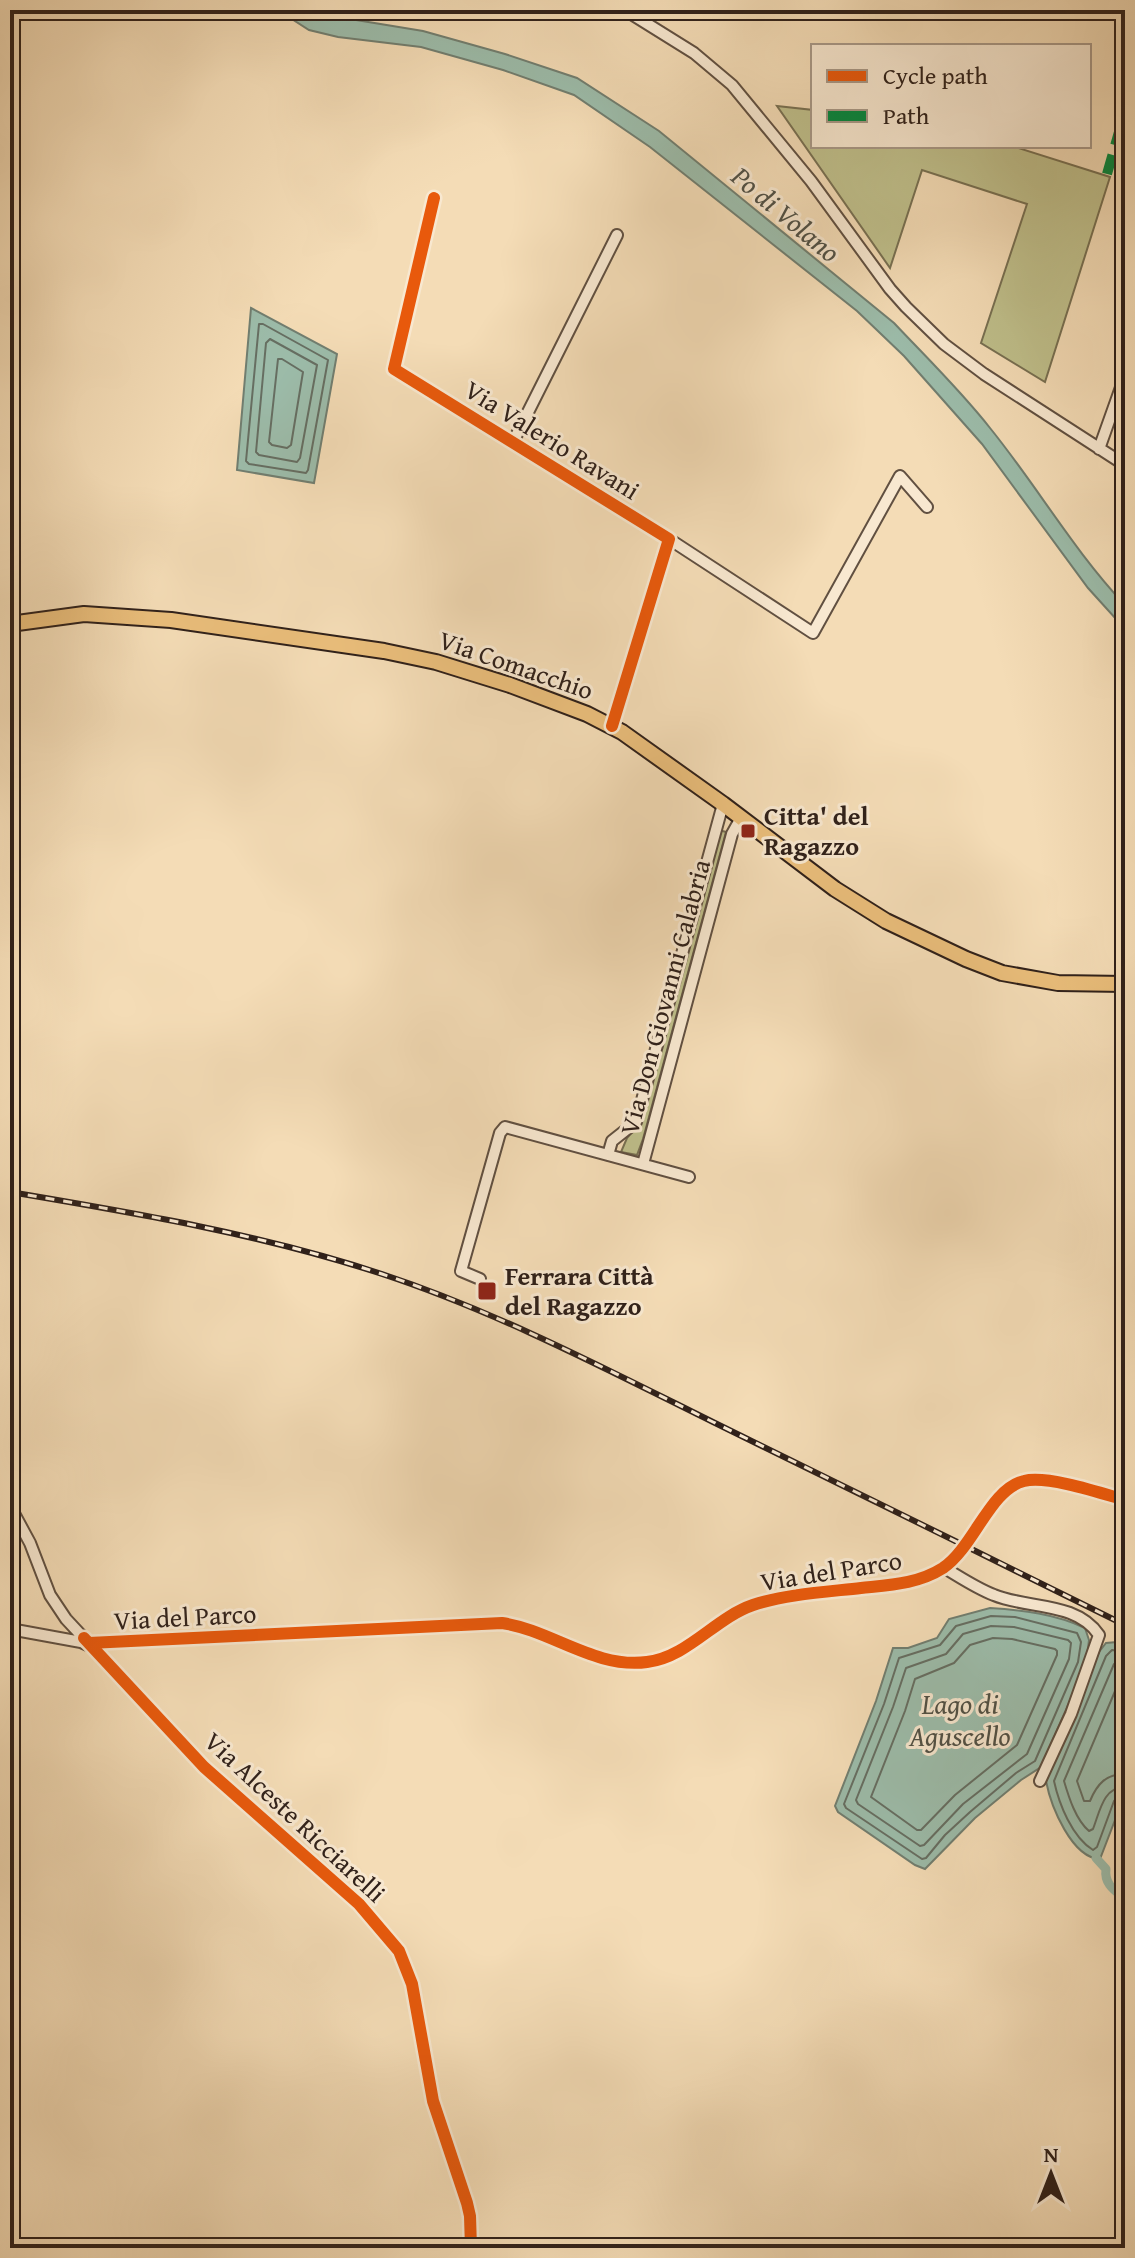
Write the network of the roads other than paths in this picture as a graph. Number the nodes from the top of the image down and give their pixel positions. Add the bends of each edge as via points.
1 (625, 10) edge
2 (434, 198) dead end
3 (617, 235) dead end
4 (1125, 376) edge
5 (513, 442) junction
6 (1099, 449) junction
7 (1125, 465) edge
8 (927, 507) dead end
9 (669, 539) junction
10 (10, 624) edge
11 (612, 726) junction
12 (723, 804) junction
13 (741, 818) junction
14 (1125, 984) edge
15 (608, 1155) junction
16 (643, 1164) junction
17 (689, 1177) dead end
18 (480, 1279) dead end
19 (1125, 1500) edge
20 (10, 1506) edge
21 (943, 1567) junction
22 (10, 1629) edge
23 (79, 1633) junction
24 (48, 1636) junction
25 (63, 1640) junction
26 (91, 1645) junction
27 (1040, 1781) dead end
28 (471, 2248) edge

1 - 6 street via 694,53 732,85 890,289 944,344
2 - 5 street, Via Valerio Ravani via 394,369
3 - 5 street, Via Valerio Ravani
4 - 6 street
5 - 9 street, Via Valerio Ravani
6 - 7 street
8 - 9 street, Via Valerio Ravani via 900,476 813,633
9 - 11 street
10 - 11 main road, Via Comacchio via 74,614 142,617 384,651 499,682
11 - 12 main road, Via Comacchio
12 - 13 main road, Via Comacchio
12 - 15 street, Via Don Giovanni Calabria via 636,1122 612,1141
13 - 14 main road, Via Comacchio via 867,910 985,968 1058,983
13 - 16 street, Via Don Giovanni Calabria via 732,834
15 - 16 street, Via Don Giovanni Calabria
15 - 18 street via 508,1127 502,1130 461,1271
16 - 17 street
19 - 21 street, Via del Parco via 1051,1482 1021,1482 1004,1491 965,1546
20 - 23 street, Via Alceste Ricciarelli via 56,1605
21 - 26 street, Via del Parco via 905,1583 755,1605 677,1653 643,1663 604,1658 519,1626 492,1622
21 - 27 street via 996,1597 1075,1616 1093,1625 1099,1635
22 - 24 street, Via del Parco
23 - 24 street, Via del Parco
23 - 25 street, Via del Parco
23 - 26 street, Via Alceste Ricciarelli
24 - 25 street, Via del Parco
25 - 26 street, Via del Parco
26 - 28 street, Via Alceste Ricciarelli via 204,1767 359,1904 399,1951 412,1984 433,2101 467,2203

